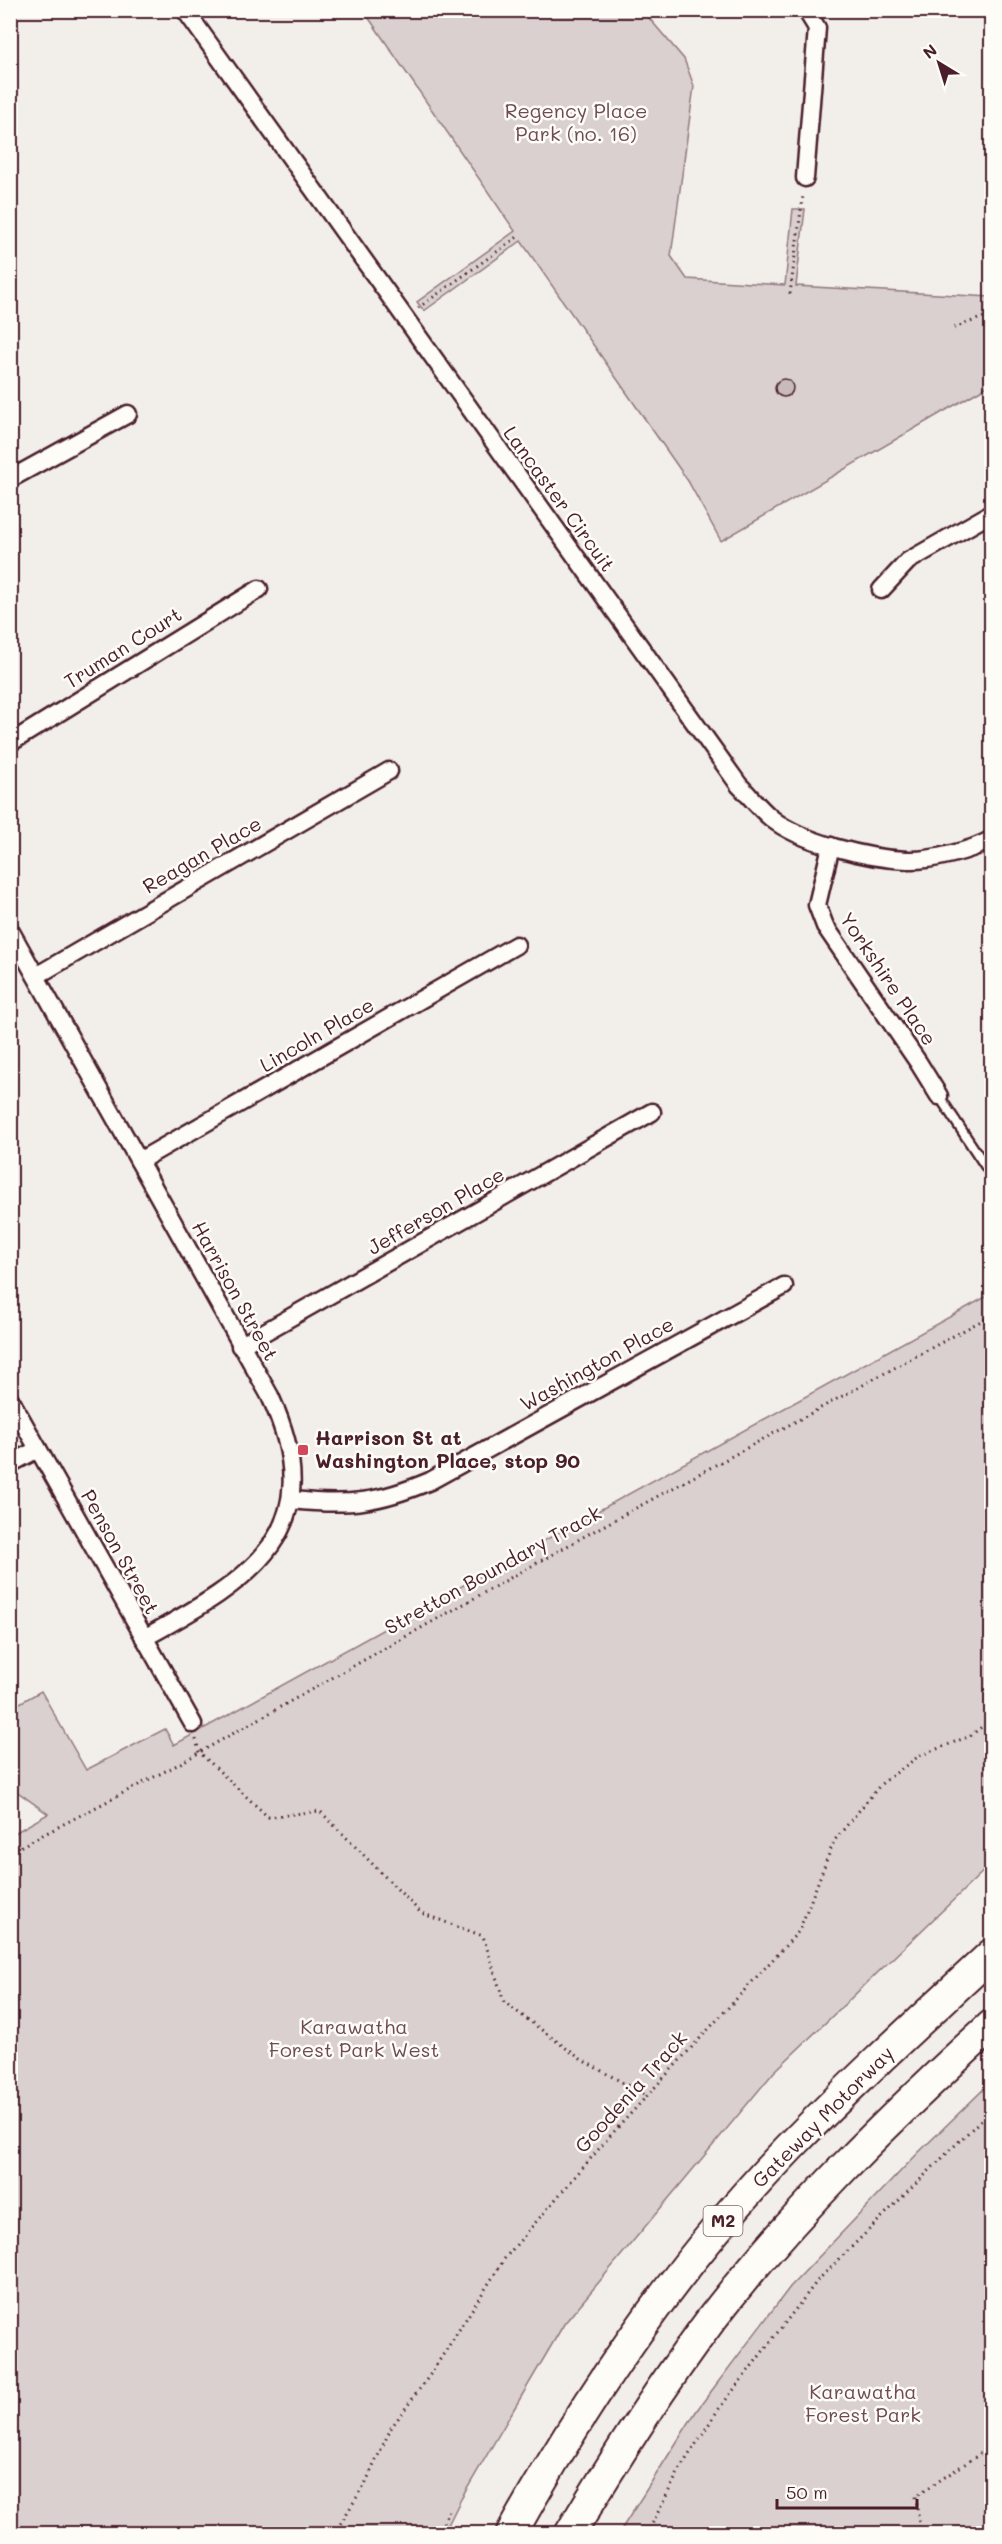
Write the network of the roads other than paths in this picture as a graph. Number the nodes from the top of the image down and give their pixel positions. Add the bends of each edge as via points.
1 (185, 10) edge
2 (806, 10) edge
3 (805, 178) road end
4 (128, 414) dead end
5 (10, 479) edge
6 (992, 513) edge
7 (259, 589) dead end
8 (881, 590) dead end
9 (10, 742) edge
10 (389, 771) dead end
11 (992, 839) edge
12 (831, 846) junction
13 (10, 930) edge
14 (516, 945) dead end
15 (36, 976) junction
16 (939, 1096) joint
17 (652, 1112) dead end
18 (139, 1161) junction
19 (992, 1176) edge
20 (784, 1286) dead end
21 (240, 1346) junction
22 (10, 1399) edge
23 (38, 1449) junction
24 (10, 1464) edge
25 (291, 1500) junction
26 (144, 1638) junction
27 (193, 1724) dead end
28 (992, 1954) edge
29 (992, 2025) edge
30 (511, 2534) edge
31 (570, 2534) edge

1 - 12 street, Lancaster Circuit via 739,784 771,819
2 - 3 street via 817,28
4 - 5 street
6 - 8 street via 908,561
7 - 9 street, Truman Court
10 - 15 street, Reagan Place
11 - 12 street, Lancaster Circuit via 946,855 909,861
12 - 16 street, Yorkshire Place via 817,905 825,926
13 - 15 street, Harrison Street
14 - 18 street, Lincoln Place
15 - 18 street, Harrison Street
16 - 19 lane
17 - 21 street, Jefferson Place
18 - 21 street, Harrison Street
20 - 25 street, Washington Place via 414,1488 352,1504
21 - 25 street, Harrison Street via 270,1396 285,1432 291,1465
22 - 23 street, Penson Street
23 - 24 street
23 - 26 street, Penson Street
25 - 26 street, Harrison Street via 280,1530 240,1579
26 - 27 street, Penson Street
28 - 30 highway, Gateway Motorway / M2 via 796,2141 721,2224 661,2298 608,2374
29 - 31 highway, M2 via 907,2103 770,2248 654,2399

